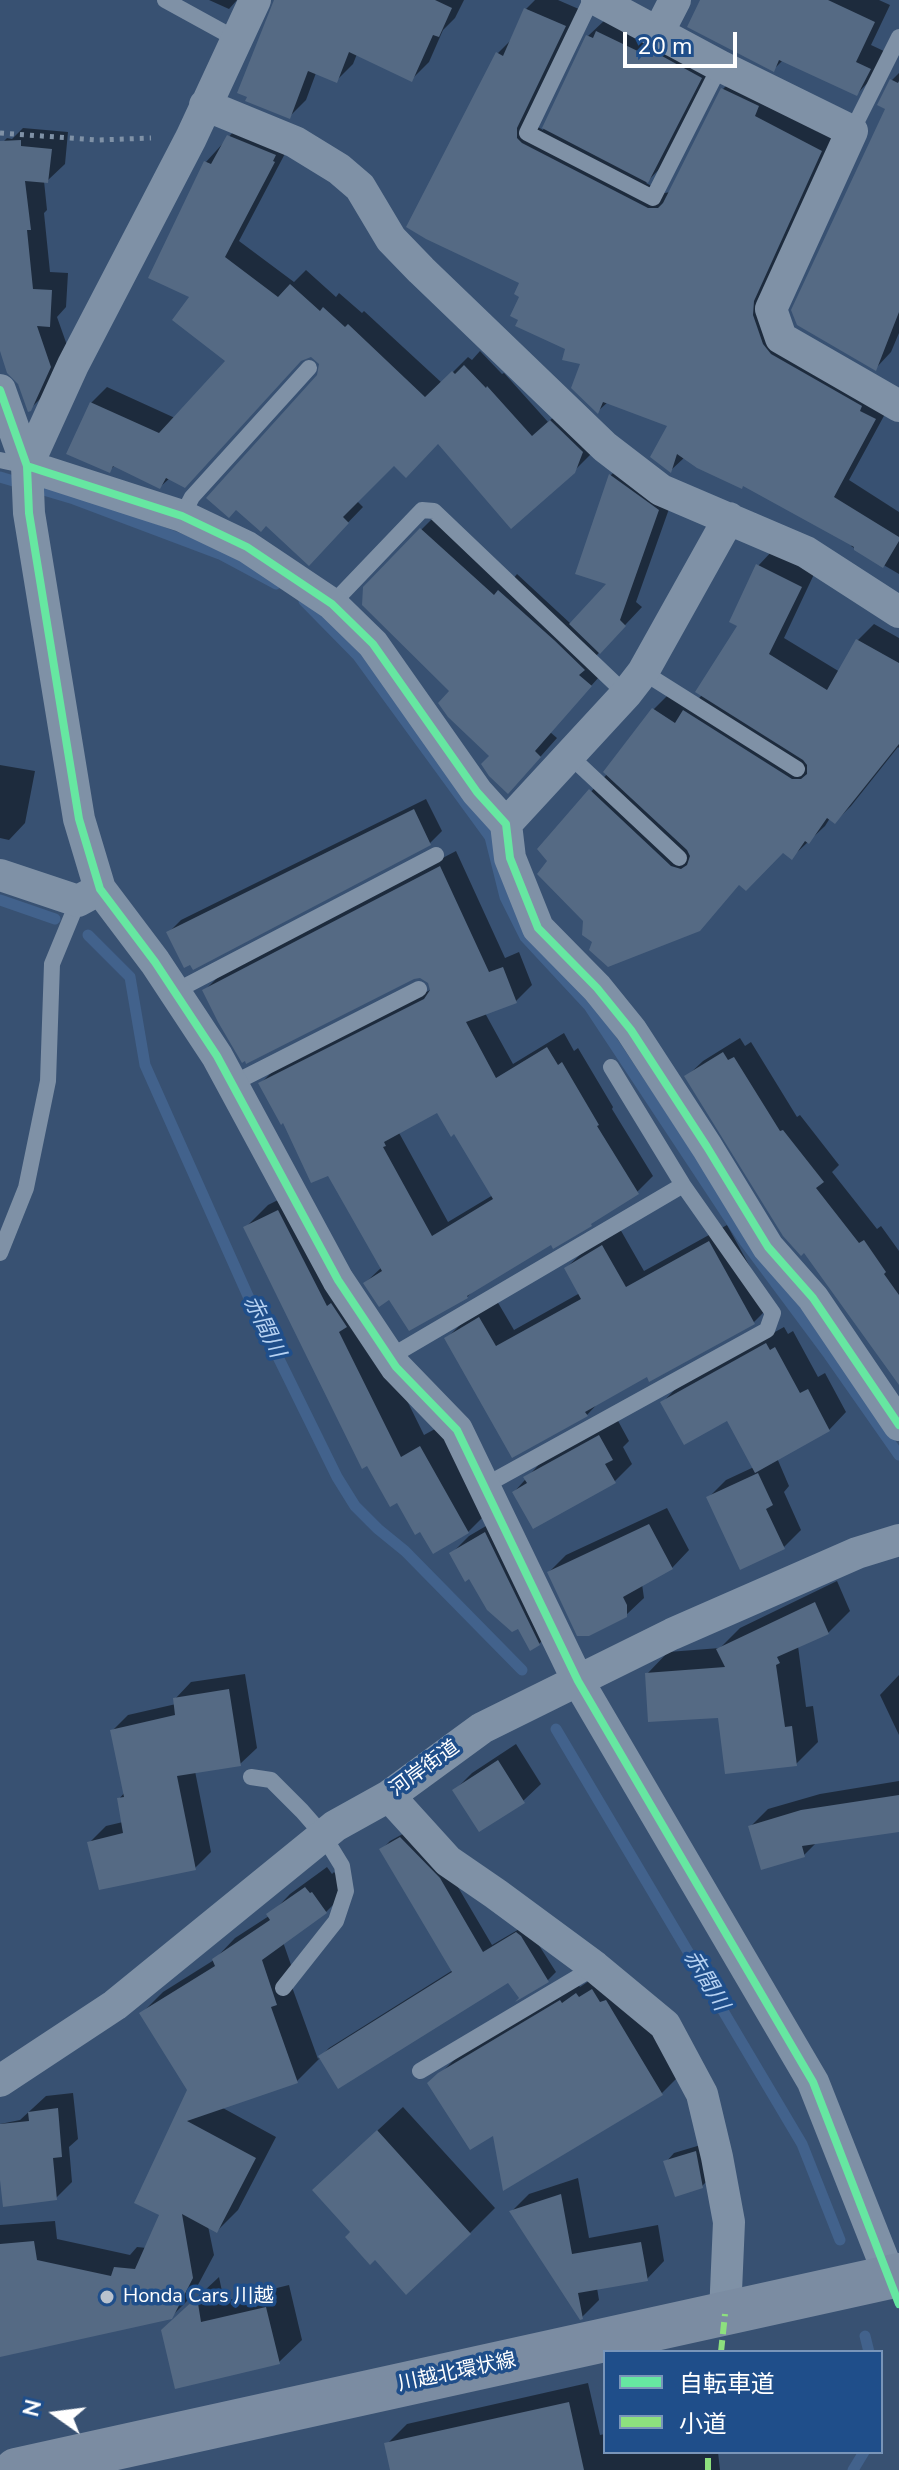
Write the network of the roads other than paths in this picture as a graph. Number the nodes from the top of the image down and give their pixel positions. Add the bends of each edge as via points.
1 (165, 0) edge
2 (255, 0) edge
3 (591, 0) edge
4 (597, 0) edge
5 (675, 0) edge
6 (659, 31) junction
7 (899, 37) edge
8 (236, 39) junction
9 (720, 66) junction
10 (205, 105) junction
11 (852, 131) junction
12 (309, 368) dead end
13 (0, 390) edge
14 (899, 405) edge
15 (14, 463) edge
16 (182, 516) junction
17 (729, 518) junction
18 (332, 604) junction
19 (899, 612) edge
20 (634, 683) junction
21 (570, 756) junction
22 (797, 769) dead end
23 (506, 824) junction
24 (436, 855) dead end
25 (679, 858) dead end
26 (0, 875) edge
27 (89, 895) junction
28 (419, 989) dead end
29 (174, 992) junction
30 (611, 1067) dead end
31 (232, 1084) junction
32 (683, 1185) junction
33 (0, 1253) edge
34 (390, 1357) junction
35 (899, 1425) edge
36 (484, 1486) junction
37 (899, 1540) edge
38 (578, 1681) junction
39 (251, 1777) dead end
40 (389, 1796) junction
41 (323, 1835) junction
42 (595, 1967) junction
43 (283, 1988) dead end
44 (420, 2071) dead end
45 (0, 2081) edge
46 (894, 2276) edge
47 (725, 2314) junction
48 (16, 2470) edge

1 - 8 lane
2 - 8 street
3 - 9 lane via 527,133 653,198
4 - 6 street
5 - 6 street
6 - 9 street
7 - 11 lane
8 - 10 street
9 - 11 street
10 - 15 street via 73,365
10 - 17 street via 295,142 339,169 360,187 391,239 605,447 661,490
11 - 14 street via 771,309 781,338
12 - 16 lane via 192,497
13 - 15 street
15 - 16 street
15 - 27 street via 29,513
16 - 18 street via 247,547
17 - 19 street via 806,552
17 - 20 street
18 - 20 lane via 422,510 434,511
18 - 23 street via 373,644 477,792
20 - 21 street
20 - 22 lane
21 - 23 street
21 - 25 lane
23 - 35 street via 510,858 538,928 631,1030 768,1247 813,1298
24 - 29 lane
26 - 27 street
27 - 29 street via 155,962
27 - 33 lane via 52,964 48,1081 26,1188
28 - 31 lane
29 - 31 street
30 - 32 lane
31 - 34 street via 338,1280
32 - 34 lane
32 - 36 lane via 773,1313 767,1330
34 - 36 street via 457,1430
36 - 38 street
37 - 38 street, 河岸街道 via 778,1587
38 - 40 street, 河岸街道 via 482,1728
38 - 46 street via 813,2082
39 - 41 lane via 271,1780
40 - 41 street, 河岸街道
40 - 42 street via 448,1861
41 - 43 lane via 342,1866 346,1891 336,1921
41 - 45 street, 河岸街道 via 115,2005
42 - 44 lane
42 - 47 street via 665,2025 702,2094 729,2222
46 - 47 main road, 川越北環状線
47 - 48 main road, 川越北環状線

